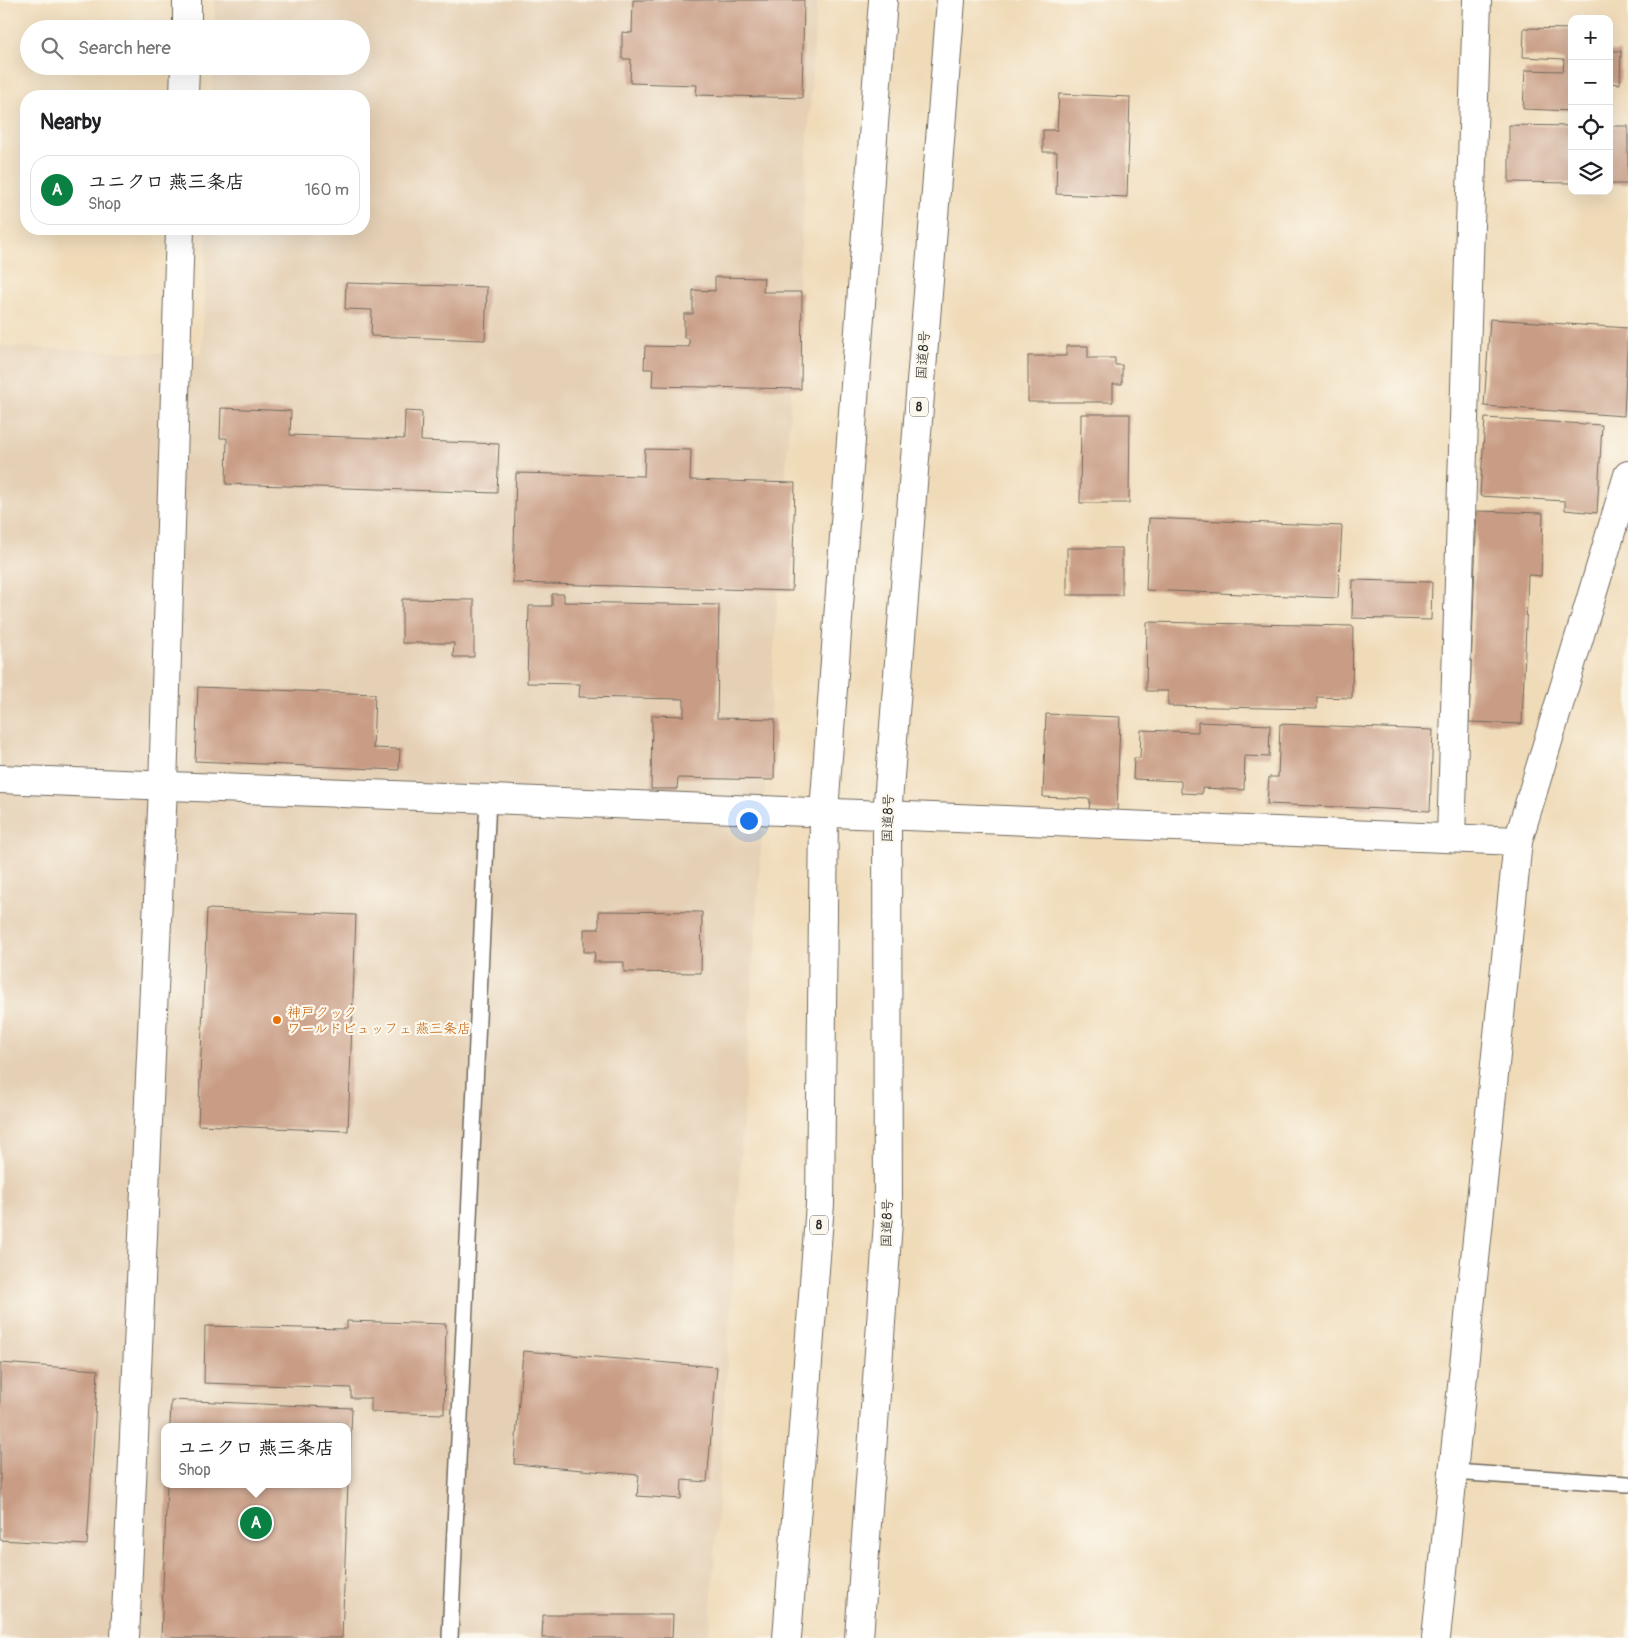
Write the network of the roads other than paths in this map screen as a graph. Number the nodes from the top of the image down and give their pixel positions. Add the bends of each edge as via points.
1 (187, 0) edge
2 (883, 0) edge
3 (951, 0) edge
4 (1477, 0) edge
5 (186, 20) edge
6 (185, 75) edge
7 (184, 90) edge
8 (180, 235) edge
9 (1628, 475) edge
10 (0, 779) edge
11 (163, 787) junction
12 (488, 798) junction
13 (824, 812) junction
14 (886, 815) junction
15 (1451, 838) junction
16 (1518, 841) junction
17 (1454, 1472) junction
18 (1628, 1484) edge
19 (125, 1638) edge
20 (450, 1638) edge
21 (786, 1638) edge
22 (859, 1638) edge
23 (1436, 1638) edge

1 - 5 main road
2 - 13 main road, 8
3 - 14 main road, 国道8号 / 8
4 - 15 main road
6 - 7 main road
8 - 11 main road
9 - 16 main road
10 - 11 main road
11 - 12 main road
11 - 19 main road
12 - 13 main road
12 - 20 lane
13 - 14 main road
13 - 21 main road, 8 via 820,1204
14 - 15 main road
14 - 22 main road, 国道8号 / 8 via 888,1222
15 - 16 main road
16 - 17 main road
17 - 18 lane
17 - 23 main road

